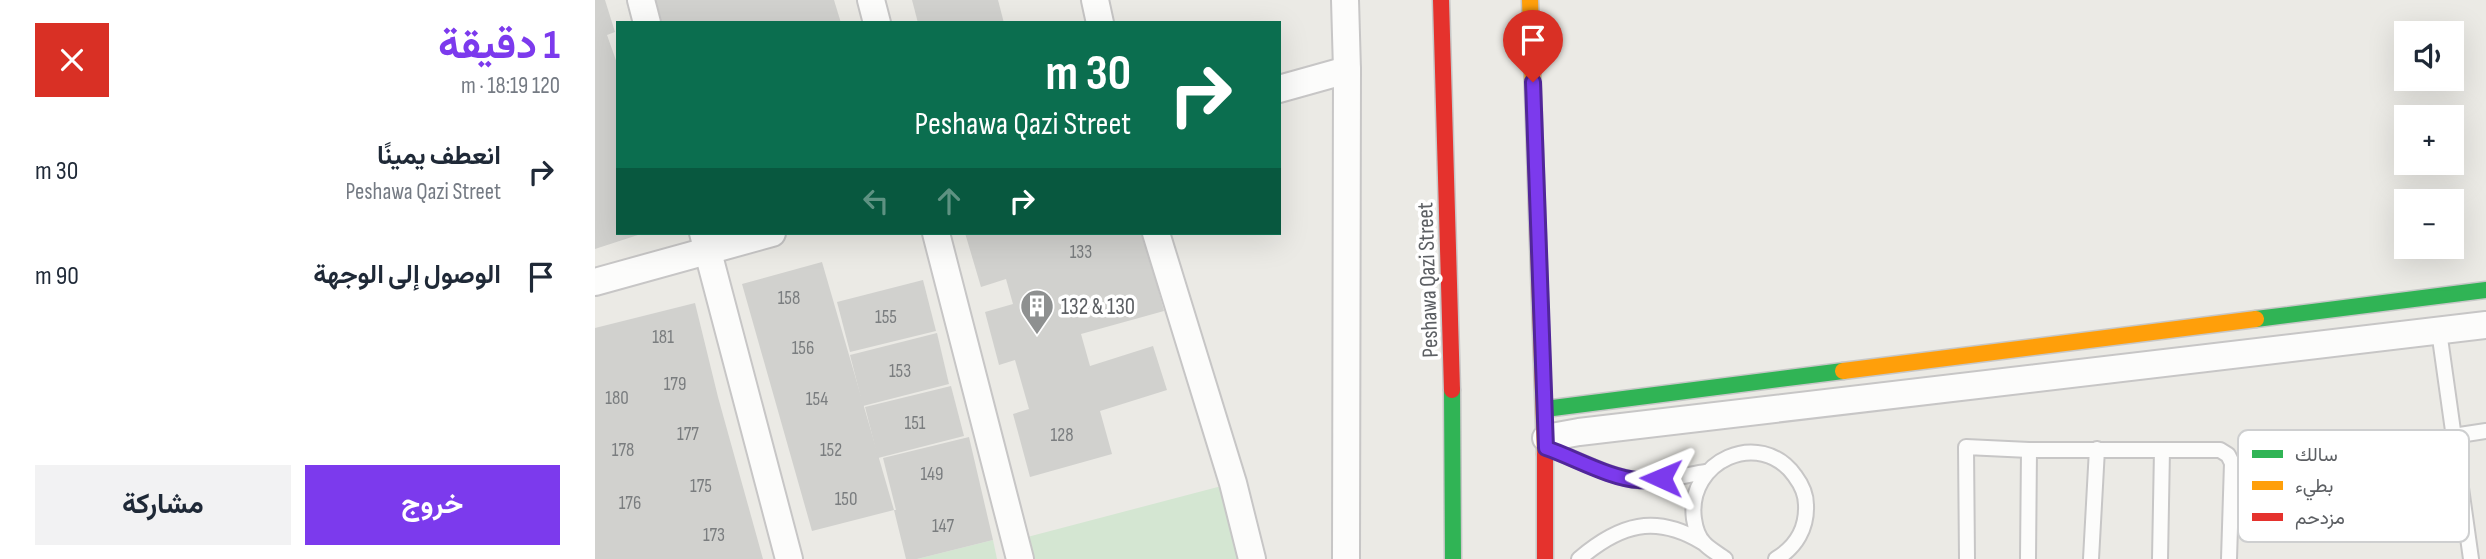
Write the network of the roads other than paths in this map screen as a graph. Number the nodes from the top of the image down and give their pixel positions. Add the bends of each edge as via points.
1 (641, 0) edge
2 (871, 0) edge
3 (1095, 0) edge
4 (1336, 0) edge
5 (1345, 0) edge
6 (1441, 0) edge
7 (1530, 0) edge
8 (646, 21) edge
9 (876, 21) edge
10 (1100, 21) edge
11 (1346, 36) junction
12 (1347, 70) junction
13 (1281, 88) edge
14 (757, 235) edge
15 (937, 235) edge
16 (1157, 235) edge
17 (705, 242) edge
18 (595, 282) edge
19 (2486, 290) edge
20 (2486, 325) edge
21 (2439, 331) junction
22 (1545, 409) junction
23 (2452, 430) edge
24 (1546, 443) junction
25 (2097, 449) junction
26 (2029, 450) junction
27 (2162, 450) junction
28 (1706, 472) junction
29 (1702, 542) junction
30 (789, 559) edge
31 (1020, 559) edge
32 (1252, 559) edge
33 (1346, 559) edge
34 (1453, 559) edge
35 (1545, 559) edge
36 (1579, 559) edge
37 (1725, 559) edge
38 (1776, 559) edge
39 (1967, 559) edge
40 (2028, 559) edge
41 (2091, 559) edge
42 (2160, 559) edge
43 (2229, 559) edge

1 - 8 street
2 - 9 street
3 - 10 street
4 - 11 street
5 - 11 street
6 - 34 main road, Peshawa Qazi Street via 1453,357
7 - 22 main road
11 - 12 street
12 - 13 street
12 - 33 street
14 - 17 street
15 - 31 street
16 - 32 street
17 - 18 street
17 - 30 street
19 - 22 main road
20 - 21 street
21 - 23 lane
21 - 24 street via 1579,432
22 - 24 main road
24 - 28 lane via 1604,472 1638,480
24 - 35 main road
25 - 26 lane
25 - 27 lane
25 - 41 lane
26 - 39 lane via 1966,447
26 - 40 lane
27 - 42 lane
27 - 43 lane via 2220,450 2228,455 2232,463
28 - 29 lane via 1692,507
28 - 38 lane via 1738,453 1775,458 1790,469 1804,493 1805,521 1798,539
29 - 36 lane via 1682,530 1657,525 1626,529 1601,540
29 - 37 lane

